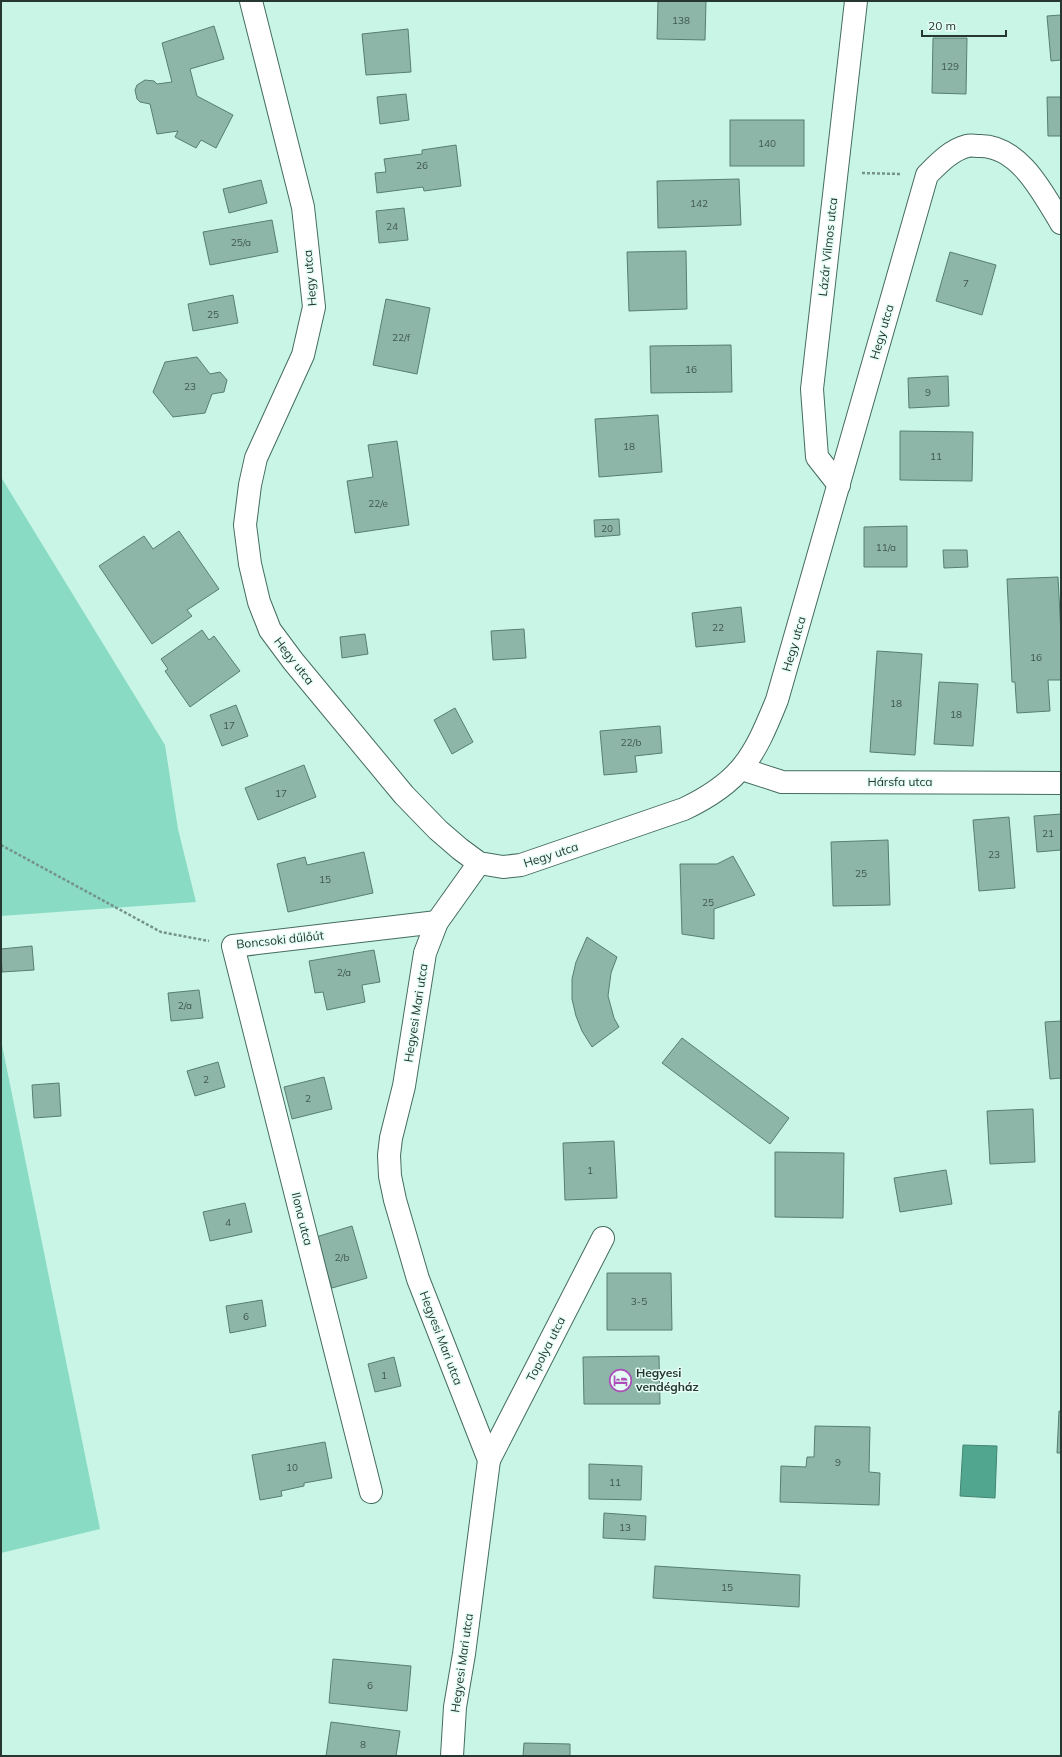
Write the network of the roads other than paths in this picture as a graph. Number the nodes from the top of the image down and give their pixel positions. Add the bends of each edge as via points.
1 (251, 1) edge
2 (856, 1) edge
3 (1061, 223) edge
4 (839, 485) junction
5 (742, 769) junction
6 (1061, 783) edge
7 (479, 863) junction
8 (437, 922) junction
9 (233, 946) joint
10 (603, 1238) dead end
11 (489, 1460) junction
12 (371, 1492) dead end
13 (452, 1756) edge

1 - 7 street, Hegy utca via 303,207 314,307 303,356 256,458 250,485 245,525 250,564 259,602 270,630 293,661 399,789 438,830
2 - 4 street, Lázár Vilmos utca via 812,390 817,457
3 - 4 street, Hegy utca via 1040,187 1024,167 1004,152 987,146 967,146 945,158 927,175
4 - 5 street, Hegy utca via 778,700 760,741
5 - 6 street, Hársfa utca via 782,782
5 - 7 street, Hegy utca via 704,800 684,809 521,866 503,867
7 - 8 street
8 - 9 street, Boncsoki dűlőút
8 - 11 street, Hegyesi Mari utca via 425,953 404,1086 391,1138 390,1176 418,1279
9 - 12 street, Ilona utca
10 - 11 street, Topolya utca
11 - 13 street, Hegyesi Mari utca via 455,1707

